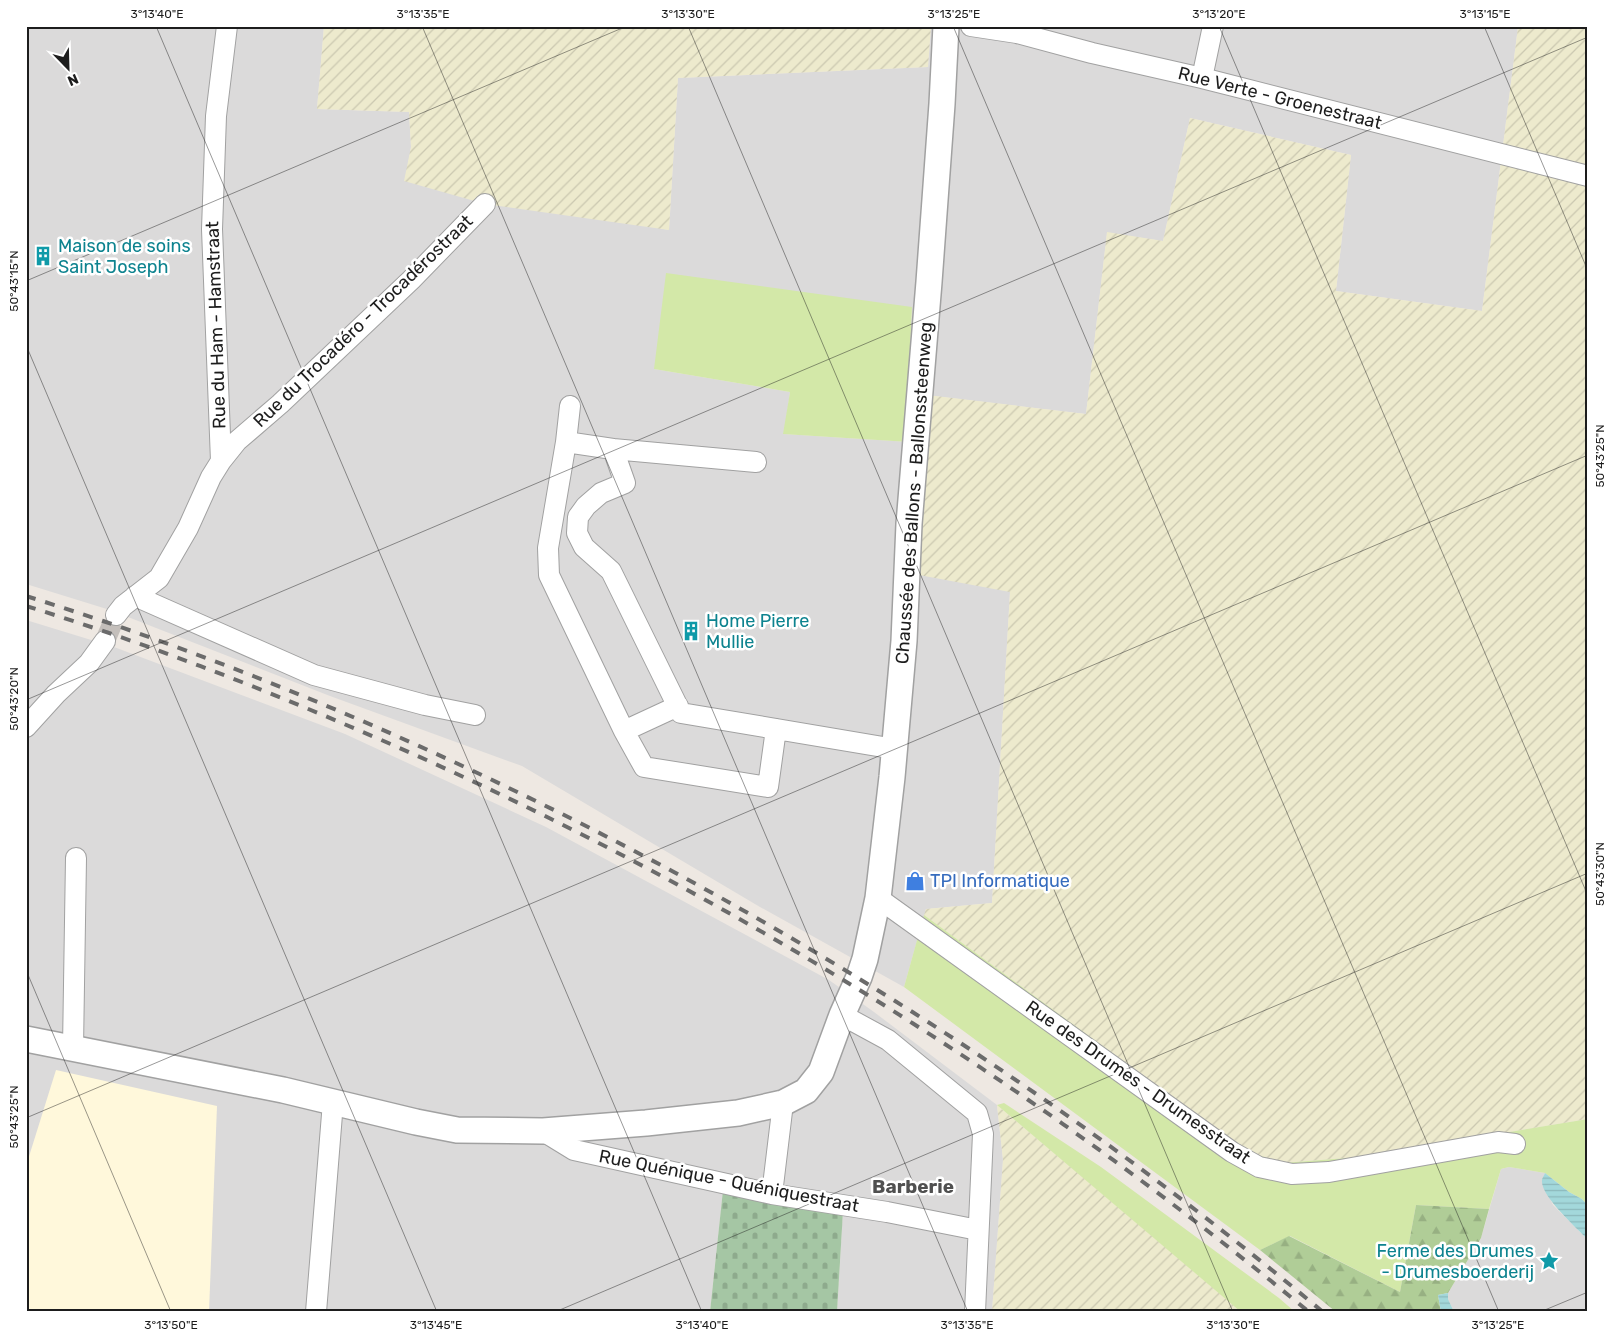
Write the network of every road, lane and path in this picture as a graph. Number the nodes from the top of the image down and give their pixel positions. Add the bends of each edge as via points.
1 (227, 26) edge
2 (946, 26) edge
3 (971, 26) edge
4 (1213, 26) edge
5 (1202, 78) junction
6 (1588, 176) edge
7 (485, 204) dead end
8 (570, 406) dead end
9 (566, 442) junction
10 (613, 449) junction
11 (222, 461) junction
12 (756, 462) dead end
13 (135, 596) junction
14 (116, 615) tunnel mouth
15 (105, 641) tunnel mouth
16 (678, 706) junction
17 (475, 715) dead end
18 (26, 727) edge
19 (776, 729) junction
20 (624, 731) junction
21 (895, 749) junction
22 (76, 858) dead end
23 (878, 898) junction
24 (842, 1015) junction
25 (26, 1038) edge
26 (73, 1048) junction
27 (333, 1102) junction
28 (783, 1103) junction
29 (544, 1131) junction
30 (1516, 1144) dead end
31 (772, 1194) junction
32 (978, 1230) junction
33 (316, 1312) edge
34 (975, 1312) edge

1 - 11 street, Rue du Ham - Hamstraat via 216,116 212,229
2 - 21 street, Chaussée des Ballons - Ballonssteenweg via 908,524 904,641
3 - 5 street, Rue Verte - Groenestraat via 1017,33
4 - 5 street
5 - 6 street, Rue Verte - Groenestraat
7 - 11 street, Rue du Trocadéro - Trocadérostraat via 411,280 237,441
8 - 9 street
9 - 10 street
9 - 20 street via 548,548 549,575
10 - 12 street
10 - 16 street via 625,482 601,493 586,506 578,517 577,533 584,547 611,571
11 - 13 street via 159,578
13 - 14 street
13 - 17 street via 314,675
15 - 18 street via 89,663
16 - 19 street via 681,713
16 - 20 street
19 - 20 street via 768,787 644,767
19 - 21 street
21 - 23 street, Chaussée des Ballons - Ballonssteenweg
22 - 26 street
23 - 24 street, Chaussée des Ballons - Ballonssteenweg via 866,958
23 - 30 street, Rue des Drumes - Drumesstraat via 1259,1168 1292,1174 1329,1172 1498,1142
24 - 28 street, Chaussée des Ballons - Ballonssteenweg via 821,1072 806,1092
24 - 32 street via 888,1040 978,1113 983,1134
25 - 26 street, Chaussée des Ballons - Ballonssteenweg
26 - 27 street, Chaussée des Ballons - Ballonssteenweg
27 - 29 street, Chaussée des Ballons - Ballonssteenweg via 457,1130
27 - 33 street
28 - 29 street, Chaussée des Ballons - Ballonssteenweg via 738,1113
28 - 31 street
29 - 31 street, Rue Quénique - Quéniquestraat via 574,1150
31 - 32 street, Rue Quénique - Quéniquestraat
32 - 34 street

